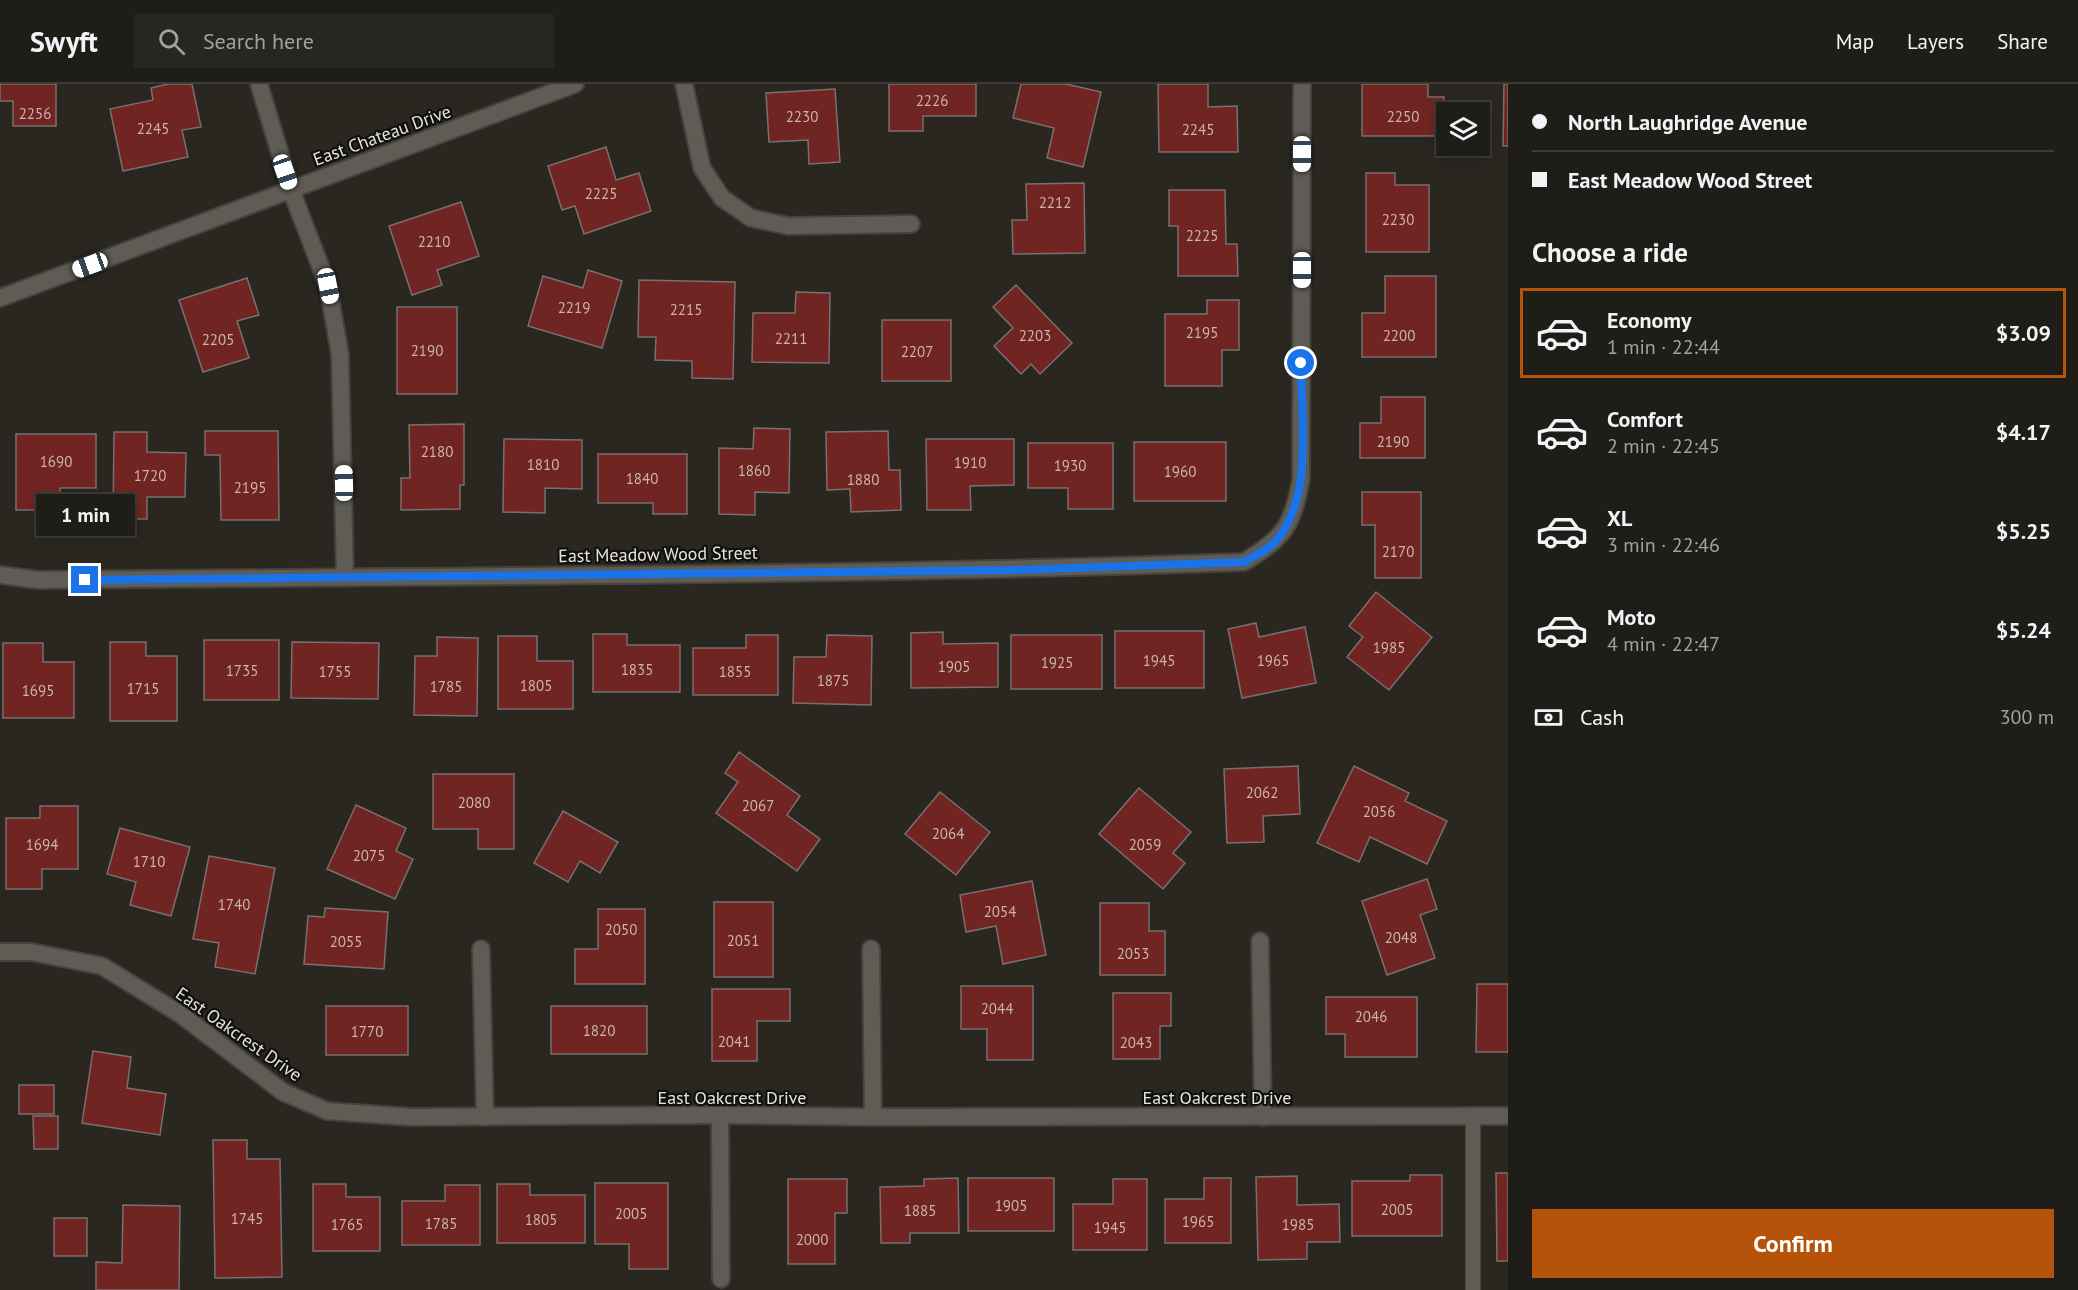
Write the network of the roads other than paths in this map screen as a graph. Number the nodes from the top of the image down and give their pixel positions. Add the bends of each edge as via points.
1 (259, 84) edge
2 (575, 84) edge
3 (684, 84) edge
4 (1302, 84) edge
5 (291, 190) junction
6 (911, 224) dead end
7 (0, 298) edge
8 (0, 575) edge
9 (345, 577) junction
10 (1260, 941) dead end
11 (481, 949) dead end
12 (871, 949) dead end
13 (0, 952) edge
14 (720, 1115) junction
15 (1508, 1116) edge
16 (485, 1117) junction
17 (873, 1117) junction
18 (1263, 1117) junction
19 (1473, 1117) junction
20 (721, 1279) dead end
21 (1473, 1290) edge

1 - 5 street
2 - 5 street, East Chateau Drive
3 - 6 street via 702,168 722,198 751,218 788,226
4 - 9 street, East Meadow Wood Street via 1301,479 1295,513 1274,543 1244,562 1014,570
5 - 7 street, East Chateau Drive
5 - 9 street via 328,286 340,354
8 - 9 street, East Meadow Wood Street via 38,580
10 - 18 street
11 - 16 street
12 - 17 street
13 - 16 street, East Oakcrest Drive via 31,952 102,966 180,1014 283,1092 327,1111
14 - 16 street, East Oakcrest Drive
14 - 17 street, East Oakcrest Drive
14 - 20 street
15 - 19 street, East Oakcrest Drive
17 - 18 street, East Oakcrest Drive
18 - 19 street, East Oakcrest Drive
19 - 21 lane

